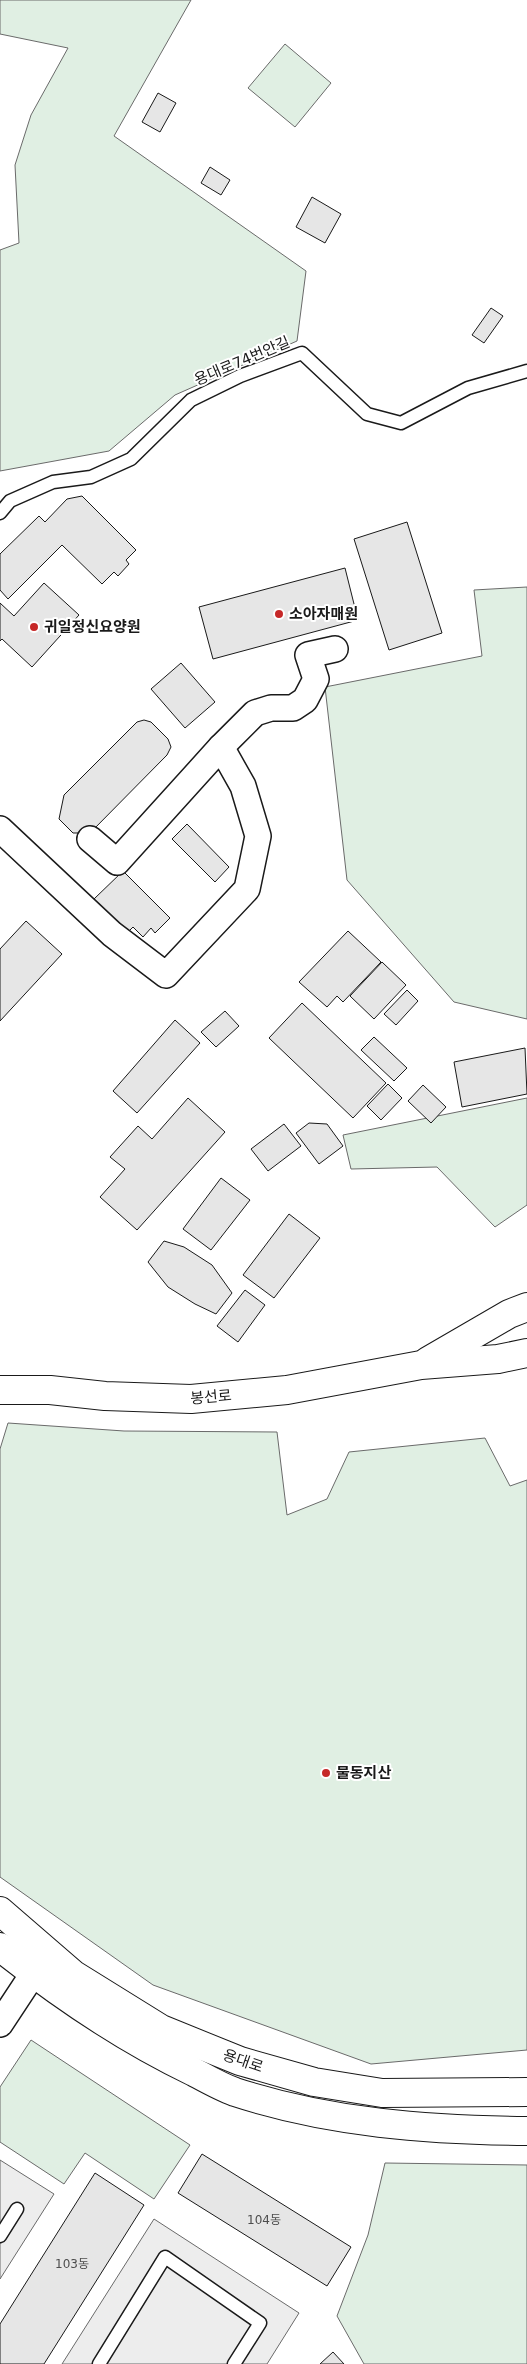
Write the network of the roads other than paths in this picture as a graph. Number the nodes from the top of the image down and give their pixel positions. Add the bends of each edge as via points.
1 (527, 371) edge
2 (0, 513) edge
3 (335, 649) dead end
4 (221, 747) junction
5 (0, 829) edge
6 (90, 839) dead end
7 (527, 1307) edge
8 (527, 1353) edge
9 (421, 1365) junction
10 (0, 1390) edge
11 (0, 1911) edge
12 (0, 1947) edge
13 (33, 1974) junction
14 (0, 2024) edge
15 (527, 2092) edge
16 (527, 2131) edge
17 (17, 2209) dead end
18 (0, 2236) edge
19 (99, 2364) edge
20 (234, 2364) edge

1 - 2 lane, 용대로74번안길 via 468,388 402,423 367,414 302,353 240,376 191,400 131,459 91,477 53,482 10,501
3 - 4 street via 308,655 316,679 305,700 294,708 271,708 255,713
4 - 5 street via 243,786 258,836 247,889 166,975 112,934
4 - 6 street via 117,862
7 - 9 street
8 - 9 street via 498,1359
9 - 10 street, 봉선로 via 287,1390 191,1399
11 - 15 street, 용대로 via 82,1980 161,2029 240,2062 314,2082 382,2093
12 - 13 street, 용대로
13 - 14 street
13 - 16 street, 용대로 via 164,2058 233,2091 310,2113 385,2125
17 - 18 lane
19 - 20 lane via 165,2257 260,2323

